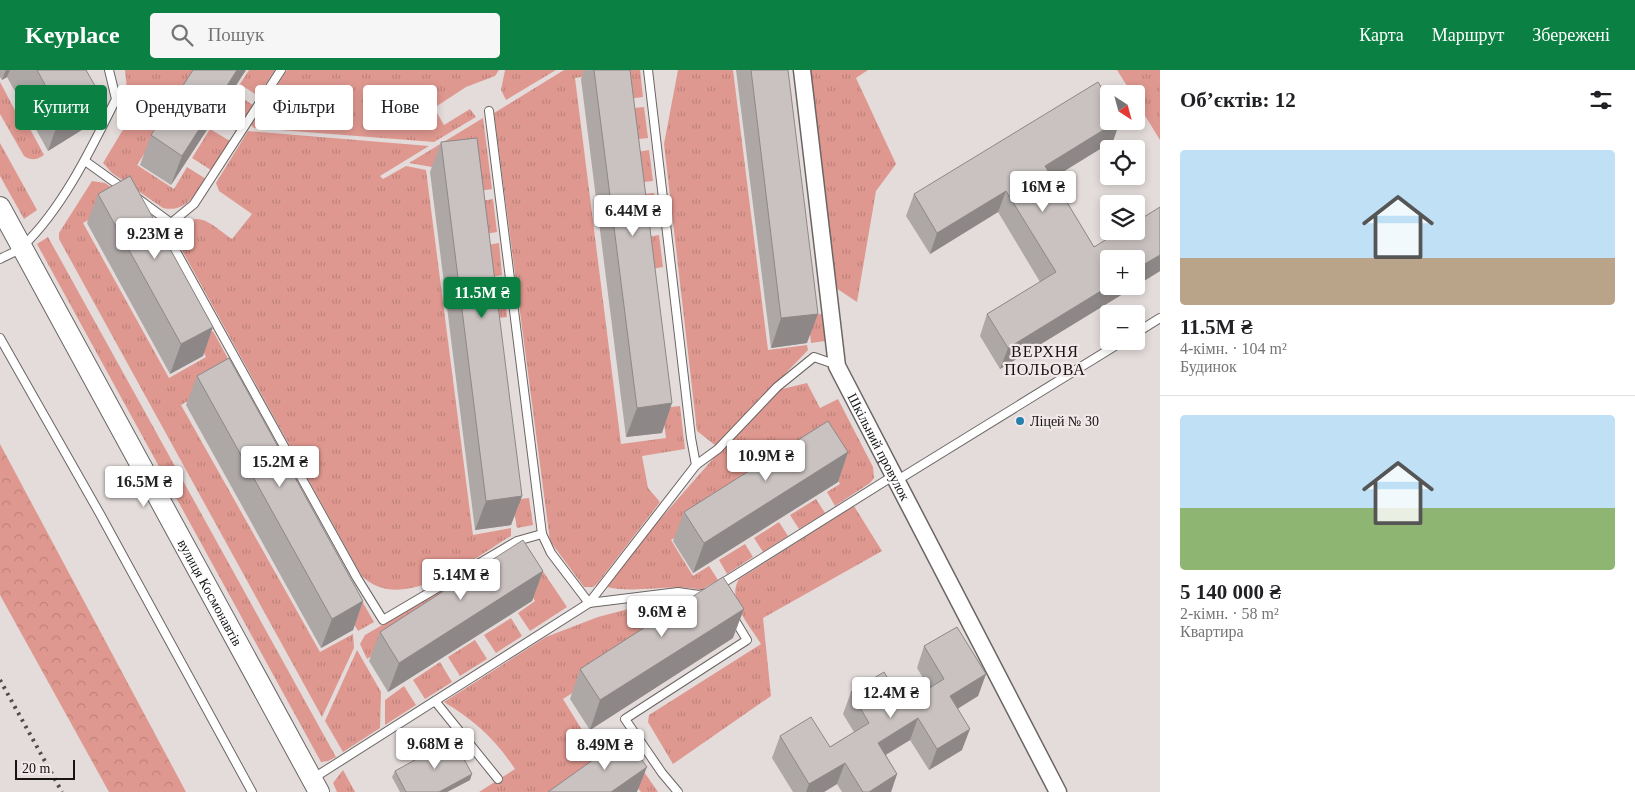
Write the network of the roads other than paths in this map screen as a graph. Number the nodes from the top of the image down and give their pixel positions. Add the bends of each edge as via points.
1 (109, 70) edge
2 (281, 70) edge
3 (648, 70) edge
4 (802, 70) edge
5 (488, 112) dead end
6 (85, 161) junction
7 (0, 207) edge
8 (170, 223) junction
9 (22, 247) junction
10 (0, 259) edge
11 (1160, 318) edge
12 (1145, 327) edge
13 (0, 338) edge
14 (1108, 350) edge
15 (837, 366) junction
16 (696, 465) junction
17 (894, 478) junction
18 (542, 534) junction
19 (589, 603) junction
20 (728, 608) edge
21 (435, 700) junction
22 (498, 779) dead end
23 (316, 786) edge
24 (252, 792) edge
25 (678, 792) edge
26 (1058, 792) edge

1 - 6 lane via 116,99
2 - 8 lane via 194,204
3 - 16 lane
4 - 15 street, Шкільний провулок
5 - 18 lane
6 - 8 lane
6 - 9 lane via 45,222
7 - 9 street, вулиця Космонавтів
8 - 18 lane via 173,246 352,570 383,620 517,541
9 - 10 lane
9 - 23 street, вулиця Космонавтів
11 - 12 lane
13 - 24 lane
14 - 17 lane
15 - 16 lane via 814,357 777,387 718,449
15 - 17 street, Шкільний провулок
16 - 19 lane
17 - 19 lane via 707,593 678,592
17 - 26 street, Шкільний провулок
18 - 19 lane via 551,553
19 - 21 lane
20 - 25 lane via 747,640 625,719
21 - 22 lane
21 - 23 lane

